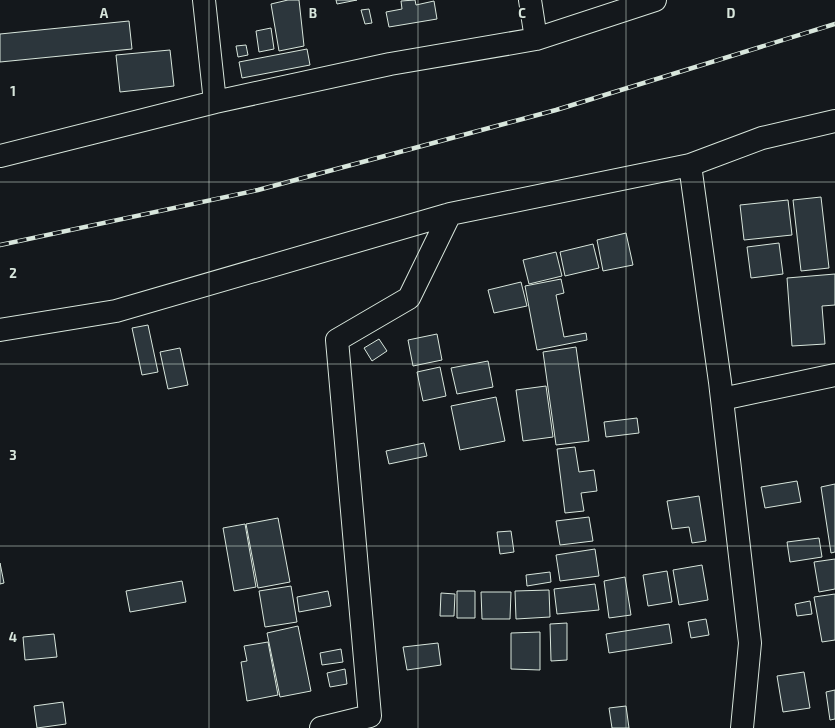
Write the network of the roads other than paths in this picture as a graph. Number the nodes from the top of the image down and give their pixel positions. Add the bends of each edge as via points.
1 (204, 0) edge
2 (530, 0) edge
3 (655, 0) edge
4 (536, 38) junction
5 (215, 102) junction
6 (835, 121) edge
7 (0, 156) edge
8 (690, 165) junction
9 (450, 214) junction
10 (0, 330) edge
11 (835, 375) edge
12 (722, 399) junction
13 (321, 728) edge
14 (742, 728) edge

1 - 5 street
2 - 4 street
3 - 4 street
4 - 5 street via 390,64
5 - 7 street
6 - 8 street via 762,138
8 - 9 street
8 - 12 street
9 - 10 street via 116,311
9 - 13 street via 409,298 336,340 370,716
11 - 12 street
12 - 14 street via 750,643

